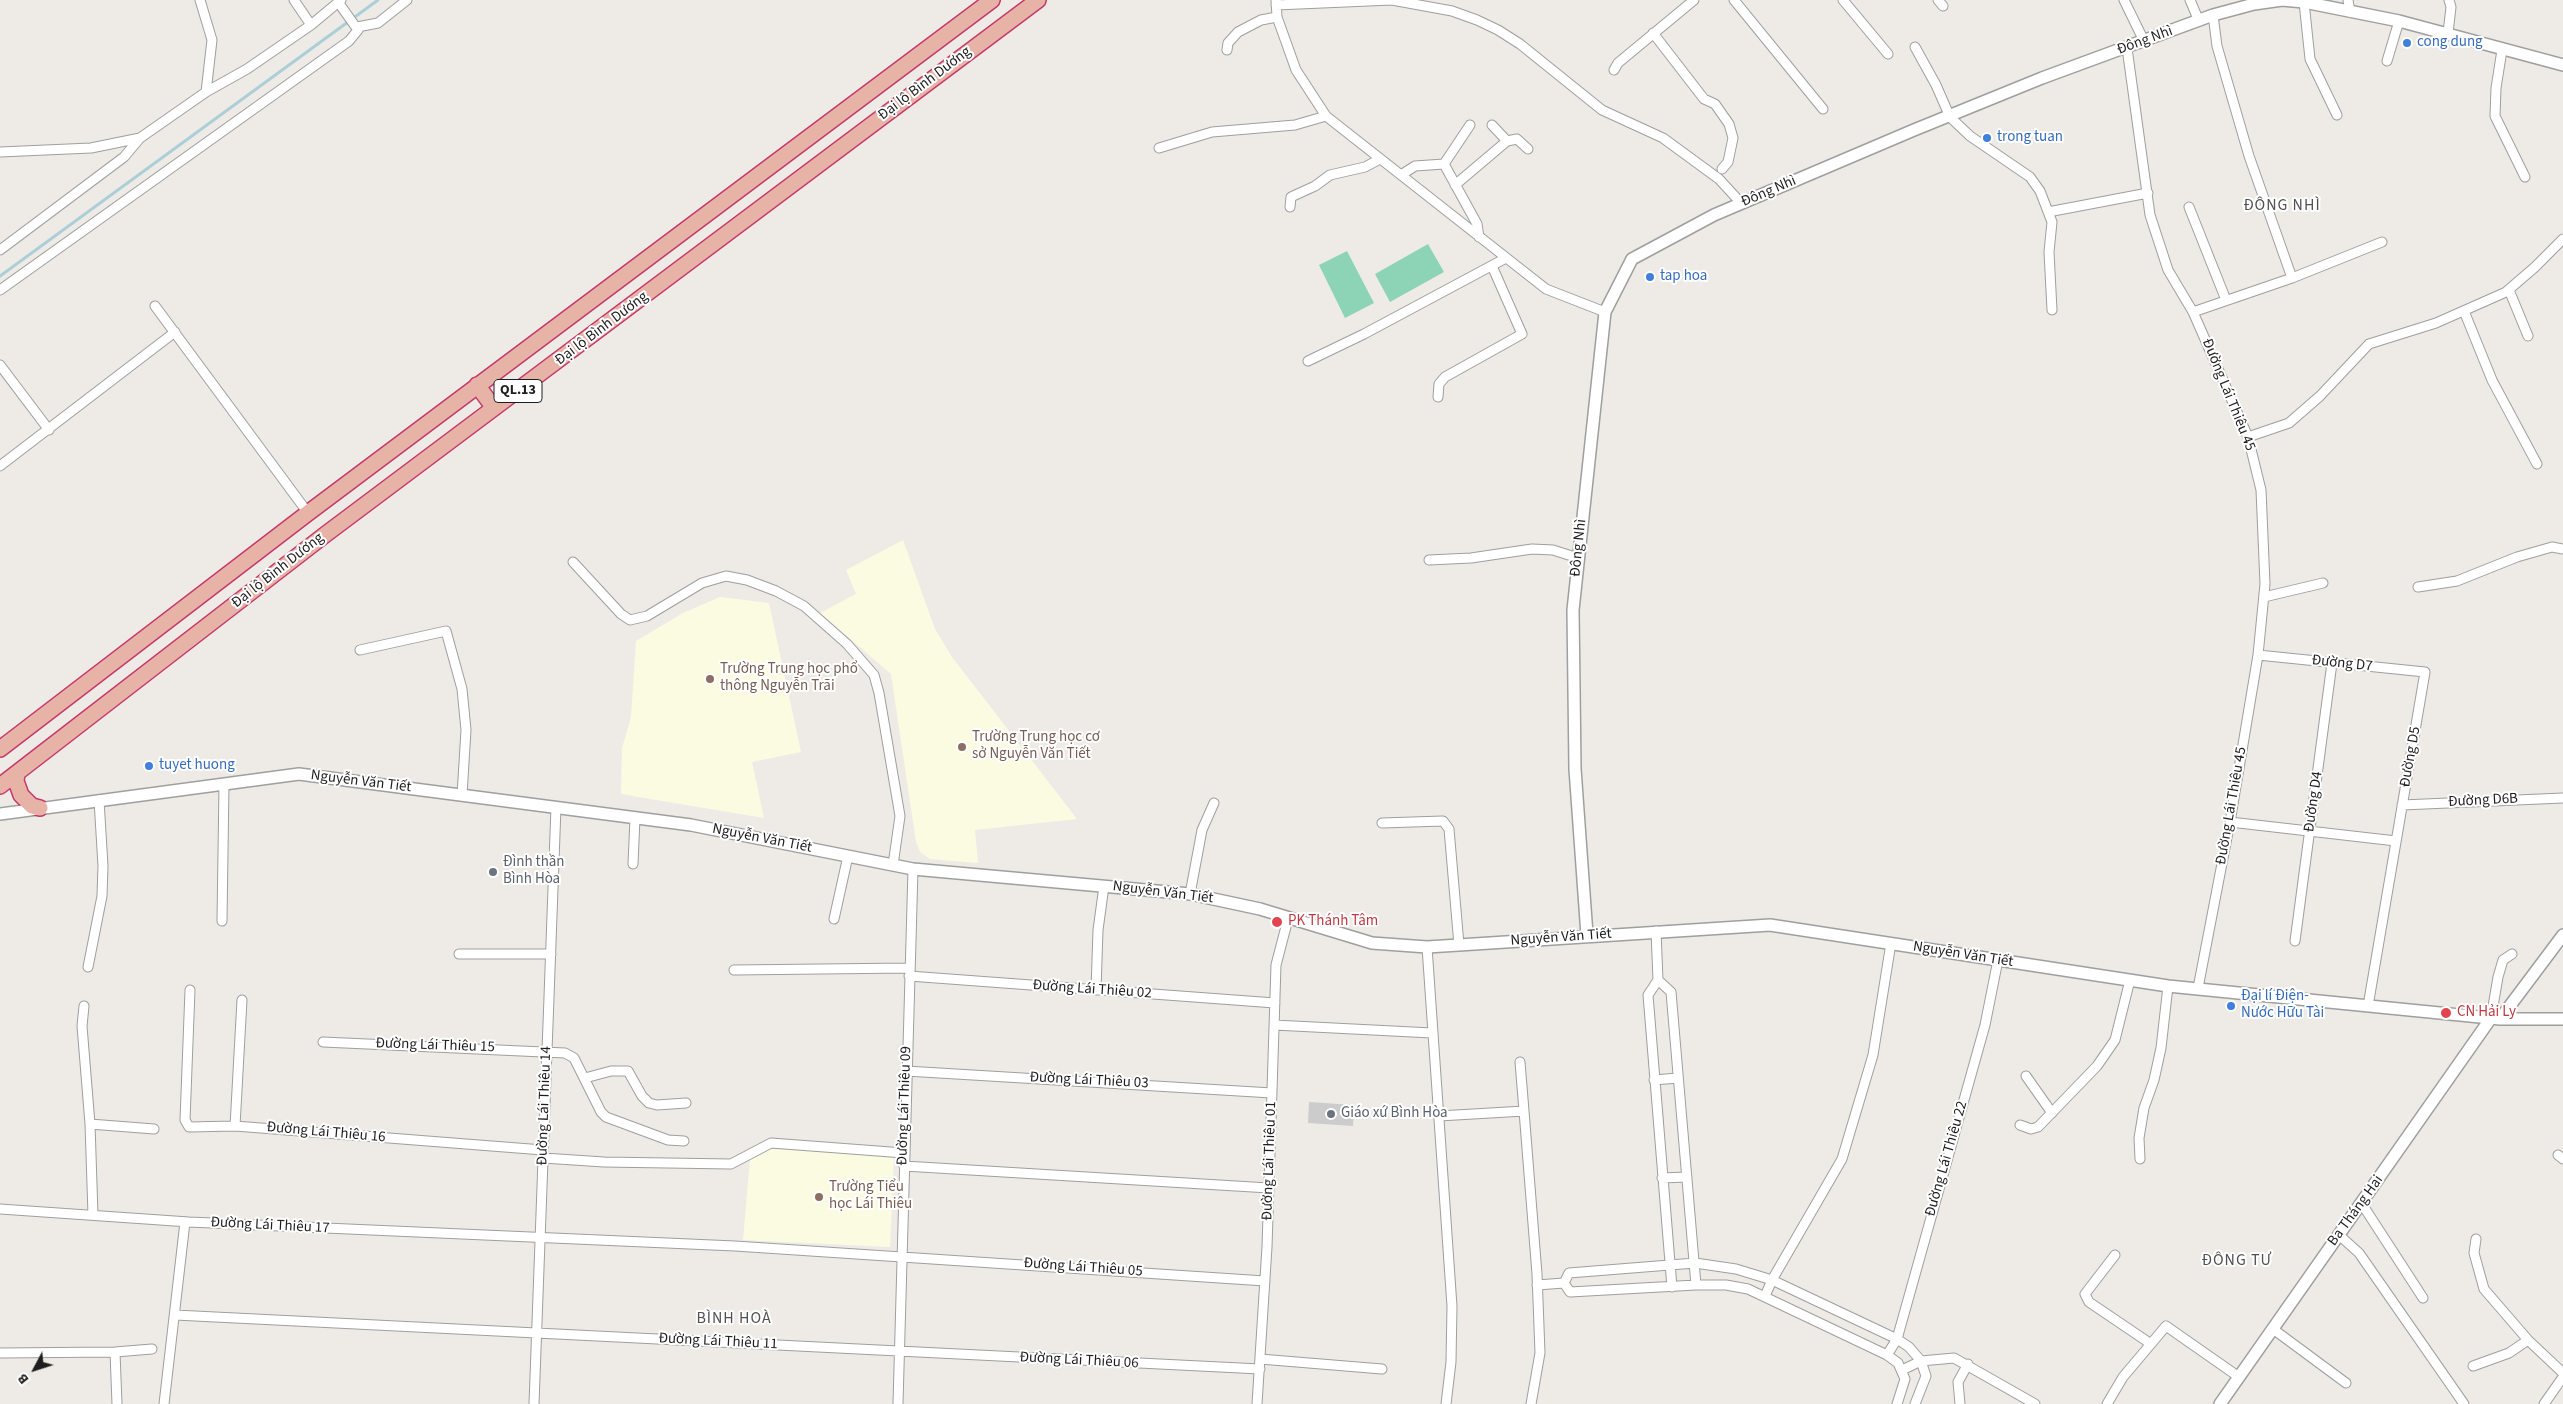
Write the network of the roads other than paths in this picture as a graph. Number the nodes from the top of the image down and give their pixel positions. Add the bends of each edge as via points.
1 (200, 0) edge
2 (294, 0) edge
3 (407, 0) edge
4 (992, 0) edge
5 (1038, 0) edge
6 (1694, 0) edge
7 (1734, 0) edge
8 (1843, 0) edge
9 (2124, 0) edge
10 (2190, 0) edge
11 (2282, 0) edge
12 (2449, 0) edge
13 (1276, 2) edge
14 (2304, 2) junction
15 (340, 3) edge
16 (2349, 6) edge
17 (2213, 15) junction
18 (1277, 16) junction
19 (2199, 21) junction
20 (2399, 21) junction
21 (311, 25) junction
22 (356, 27) junction
23 (2448, 33) junction
24 (1653, 34) junction
25 (2144, 41) junction
26 (1915, 47) dead end
27 (2127, 48) junction
28 (1226, 50) dead end
29 (2502, 50) junction
30 (1888, 54) dead end
31 (2387, 61) dead end
32 (2563, 65) edge
33 (1614, 70) dead end
34 (206, 92) junction
35 (1823, 109) dead end
36 (2337, 115) dead end
37 (1326, 116) junction
38 (1950, 117) junction
39 (1470, 125) dead end
40 (1492, 125) dead end
41 (140, 138) junction
42 (1507, 141) junction
43 (1159, 148) dead end
44 (1528, 149) dead end
45 (0, 152) edge
46 (1380, 158) junction
47 (1444, 164) junction
48 (1722, 169) dead end
49 (1401, 175) junction
50 (2525, 177) dead end
51 (1455, 185) junction
52 (2148, 193) junction
53 (1742, 203) junction
54 (1290, 207) dead end
55 (2189, 208) dead end
56 (2048, 212) junction
57 (1479, 237) junction
58 (2563, 239) edge
59 (2382, 242) dead end
60 (0, 250) edge
61 (1506, 258) junction
62 (1492, 266) junction
63 (2292, 278) junction
64 (0, 290) edge
65 (2509, 290) junction
66 (2226, 300) junction
67 (155, 306) dead end
68 (2052, 310) dead end
69 (2464, 311) junction
70 (1605, 312) junction
71 (2193, 312) junction
72 (176, 332) junction
73 (2528, 336) dead end
74 (1308, 361) dead end
75 (0, 365) edge
76 (477, 385) junction
77 (1438, 397) dead end
78 (494, 408) junction
79 (49, 430) junction
80 (2248, 437) junction
81 (2537, 464) dead end
82 (0, 466) edge
83 (308, 513) junction
84 (2563, 549) edge
85 (1578, 558) junction
86 (1430, 560) dead end
87 (573, 562) dead end
88 (2323, 584) dead end
89 (2418, 587) dead end
90 (2264, 597) junction
91 (360, 650) dead end
92 (2258, 655) junction
93 (2332, 663) junction
94 (2425, 672) joint
95 (0, 749) edge
96 (16, 773) junction
97 (224, 784) junction
98 (0, 786) edge
99 (462, 795) junction
100 (2563, 798) edge
101 (99, 800) junction
102 (1214, 803) dead end
103 (2402, 805) junction
104 (556, 807) junction
105 (40, 808) junction
106 (0, 814) edge
107 (635, 818) junction
108 (2230, 822) junction
109 (1382, 823) dead end
110 (2310, 831) junction
111 (2396, 841) junction
112 (848, 856) junction
113 (634, 864) dead end
114 (893, 865) junction
115 (913, 869) junction
116 (1104, 886) junction
117 (1190, 894) junction
118 (834, 919) dead end
119 (1288, 919) junction
120 (222, 921) dead end
121 (1656, 931) junction
122 (1586, 935) junction
123 (2563, 935) edge
124 (2295, 942) dead end
125 (1891, 943) junction
126 (1427, 946) junction
127 (1459, 946) junction
128 (459, 954) dead end
129 (551, 954) junction
130 (2512, 954) dead end
131 (1998, 960) junction
132 (88, 967) dead end
133 (734, 970) dead end
134 (909, 972) junction
135 (1658, 980) junction
136 (2130, 980) junction
137 (2168, 986) junction
138 (2198, 988) junction
139 (190, 990) dead end
140 (1096, 990) junction
141 (242, 1000) dead end
142 (1275, 1003) junction
143 (84, 1006) dead end
144 (2368, 1006) junction
145 (2495, 1019) junction
146 (2563, 1019) edge
147 (1274, 1025) junction
148 (1432, 1033) junction
149 (323, 1042) dead end
150 (547, 1051) junction
151 (1520, 1062) dead end
152 (906, 1071) junction
153 (2026, 1076) dead end
154 (585, 1078) junction
155 (1678, 1078) junction
156 (1654, 1080) junction
157 (1272, 1093) junction
158 (686, 1103) dead end
159 (1524, 1110) junction
160 (2052, 1113) junction
161 (1439, 1116) junction
162 (90, 1124) junction
163 (2020, 1125) dead end
164 (235, 1126) junction
165 (154, 1129) dead end
166 (684, 1141) dead end
167 (904, 1153) junction
168 (543, 1154) junction
169 (2140, 1159) dead end
170 (904, 1166) junction
171 (1687, 1177) junction
172 (1662, 1178) junction
173 (1269, 1188) junction
174 (2362, 1204) junction
175 (0, 1209) edge
176 (93, 1215) junction
177 (184, 1222) junction
178 (2339, 1235) junction
179 (540, 1239) junction
180 (2476, 1239) dead end
181 (2115, 1256) dead end
182 (901, 1258) junction
183 (1695, 1263) junction
184 (1670, 1265) junction
185 (1772, 1280) junction
186 (1265, 1281) junction
187 (1564, 1283) junction
188 (1538, 1285) junction
189 (1696, 1285) junction
190 (1672, 1287) junction
191 (1765, 1296) junction
192 (2423, 1298) dead end
193 (175, 1315) junction
194 (2273, 1329) junction
195 (536, 1333) junction
196 (1897, 1339) junction
197 (2528, 1340) junction
198 (2151, 1344) junction
199 (152, 1349) dead end
200 (0, 1352) edge
201 (115, 1352) junction
202 (899, 1353) junction
203 (1887, 1355) junction
204 (1260, 1359) junction
205 (1921, 1361) junction
206 (1968, 1364) junction
207 (2473, 1366) dead end
208 (1382, 1369) dead end
209 (1260, 1370) junction
210 (1902, 1370) junction
211 (2563, 1373) edge
212 (2239, 1377) junction
213 (2563, 1377) edge
214 (2346, 1383) dead end
215 (117, 1404) edge
216 (164, 1404) edge
217 (534, 1404) edge
218 (898, 1404) edge
219 (1258, 1404) edge
220 (1446, 1404) edge
221 (1531, 1404) edge
222 (1897, 1404) edge
223 (1914, 1404) edge
224 (1960, 1404) edge
225 (2035, 1404) edge
226 (2107, 1404) edge
227 (2220, 1404) edge
228 (2464, 1404) edge
229 (2544, 1404) edge

1 - 34 street via 212,40
2 - 21 street
3 - 22 street via 378,23
4 - 76 highway, Đại lộ Bình Dương / QL.13
5 - 78 highway, Đại lộ Bình Dương / QL.13
6 - 24 street
7 - 35 street
8 - 30 street
9 - 25 street
10 - 19 street
11 - 14 street, Đông Nhì
11 - 17 street, Đông Nhì
12 - 23 street
13 - 18 street
13 - 53 street via 1392,0 1452,11 1477,20 1520,44 1602,110 1663,138 1719,179
14 - 16 street, Đông Nhì
14 - 36 street via 2310,59
15 - 21 street
15 - 22 street
16 - 20 street, Đông Nhì
17 - 19 street, Đông Nhì
17 - 63 street via 2218,46 2249,156
18 - 28 street via 1238,32
18 - 37 street via 1296,70
19 - 25 street, Đông Nhì
20 - 23 street, Đông Nhì
20 - 31 street
21 - 34 street via 247,69
22 - 64 street via 356,34 349,40
23 - 29 street, Đông Nhì
24 - 33 street
24 - 48 street via 1704,99 1715,104 1729,124 1733,138 1728,162
25 - 27 street, Đông Nhì
26 - 38 street
27 - 38 street, Đông Nhì via 2042,78
27 - 52 street, Đường Lái Thiêu 45
29 - 32 street, Đông Nhì
29 - 50 street via 2495,116
34 - 41 street
37 - 43 street via 1294,125 1212,132
37 - 46 street
38 - 53 street, Đông Nhì
38 - 56 street via 1970,136 2030,178 2040,191
39 - 47 street
40 - 42 street
41 - 45 street via 91,148
41 - 60 street via 124,157
42 - 44 street via 1517,139
42 - 51 street
46 - 49 street
46 - 54 street via 1365,167 1330,175 1290,197
47 - 49 street via 1415,166
47 - 51 street
49 - 57 street
51 - 57 street via 1477,224
52 - 56 street
52 - 71 street, Đường Lái Thiêu 45 via 2150,215 2168,270
53 - 70 street, Đông Nhì via 1632,259
55 - 66 street
56 - 68 street via 2052,222 2049,252
57 - 61 street
58 - 65 street
59 - 63 street
61 - 62 street
61 - 70 street via 1546,289
62 - 74 street
62 - 77 street via 1522,334 1445,377 1439,384
63 - 66 street
65 - 69 street
65 - 73 street
66 - 71 street
67 - 72 street
69 - 80 street via 2369,344 2320,396 2289,423
69 - 81 street via 2492,380
70 - 85 street, Đông Nhì
71 - 80 street, Đường Lái Thiêu 45
72 - 79 street
72 - 83 street
75 - 79 street
76 - 78 highway
76 - 83 highway, Đại lộ Bình Dương / QL.13
78 - 96 highway, Đại lộ Bình Dương / QL.13
79 - 82 street
80 - 90 street, Đường Lái Thiêu 45 via 2261,490
83 - 95 highway, Đại lộ Bình Dương / QL.13
84 - 89 street via 2552,547 2457,581
85 - 86 street via 1553,550 1532,549
85 - 122 street, Đông Nhì via 1573,610 1574,769
87 - 114 street via 630,620 647,616 702,583 726,576 776,591 804,606 847,644 874,675 879,693 900,816
88 - 90 street
90 - 92 street, Đường Lái Thiêu 45
91 - 99 street via 446,630 462,689 466,730
92 - 93 street, Đường D7
92 - 108 street, Đường Lái Thiêu 45
93 - 94 street, Đường D7
93 - 110 street, Đường D4
94 - 103 street, Đường D5
96 - 98 highway, Đại lộ Bình Dương / QL.13
96 - 105 highway via 21,795 32,806
97 - 99 street, Nguyễn Văn Tiết via 299,774
97 - 101 street, Nguyễn Văn Tiết
97 - 120 street
99 - 104 street, Nguyễn Văn Tiết
100 - 103 street, Đường D6B
101 - 105 street, Nguyễn Văn Tiết
101 - 132 street via 102,888
102 - 117 street via 1202,830
103 - 111 street, Đường D5
104 - 107 street, Nguyễn Văn Tiết
104 - 129 street, Đường Lái Thiêu 14
105 - 106 street, Nguyễn Văn Tiết
107 - 112 street, Nguyễn Văn Tiết via 716,829
107 - 113 street
108 - 110 street
108 - 138 street, Đường Lái Thiêu 45
109 - 127 street via 1437,821 1449,829
110 - 111 street
110 - 124 street, Đường D4
111 - 144 street, Đường D5
112 - 114 street, Nguyễn Văn Tiết
112 - 118 street
114 - 115 street, Nguyễn Văn Tiết
115 - 116 street, Nguyễn Văn Tiết
115 - 134 street, Đường Lái Thiêu 09
116 - 117 street, Nguyễn Văn Tiết
116 - 140 street via 1098,930
117 - 119 street, Nguyễn Văn Tiết via 1260,909
119 - 126 street, Nguyễn Văn Tiết via 1372,943
119 - 142 street, Đường Lái Thiêu 01 via 1276,965
121 - 122 street, Nguyễn Văn Tiết
121 - 125 street, Nguyễn Văn Tiết via 1770,925
121 - 135 street
122 - 127 street, Nguyễn Văn Tiết
123 - 145 street, Ba Tháng Hai
125 - 131 street, Nguyễn Văn Tiết
125 - 185 street via 1873,1055 1842,1159
126 - 127 street, Nguyễn Văn Tiết
126 - 148 street
128 - 129 street
129 - 150 street, Đường Lái Thiêu 14
130 - 145 street via 2503,960 2500,968
131 - 136 street, Nguyễn Văn Tiết
131 - 196 street, Đường Lái Thiêu 22 via 1985,1025
133 - 134 street, Đường Lái Thiêu 02
134 - 140 street, Đường Lái Thiêu 02
134 - 152 street, Đường Lái Thiêu 09
135 - 155 street via 1671,992
135 - 156 street via 1648,994
136 - 137 street, Nguyễn Văn Tiết
136 - 160 street via 2110,1048
137 - 138 street, Nguyễn Văn Tiết
137 - 169 street via 2161,1048 2138,1138
138 - 144 street, Nguyễn Văn Tiết
139 - 164 street, Đường Lái Thiêu 16 via 184,1120 189,1127
140 - 142 street, Đường Lái Thiêu 02
141 - 164 street
142 - 147 street, Đường Lái Thiêu 01
143 - 162 street via 82,1026
144 - 145 street, Nguyễn Văn Tiết
145 - 146 street, Nguyễn Văn Tiết
145 - 174 street, Ba Tháng Hai
147 - 148 street
147 - 157 street, Đường Lái Thiêu 01
148 - 161 street
149 - 150 street, Đường Lái Thiêu 15
150 - 154 street, Đường Lái Thiêu 15 via 565,1052 574,1058
150 - 168 street, Đường Lái Thiêu 14
151 - 159 street
152 - 157 street, Đường Lái Thiêu 03
152 - 167 street, Đường Lái Thiêu 09
153 - 160 street
154 - 158 street via 611,1071 628,1071 649,1103 657,1106
154 - 166 street, Đường Lái Thiêu 15 via 601,1112 612,1121 629,1124 668,1140
155 - 156 street
155 - 171 street
156 - 172 street
157 - 173 street, Đường Lái Thiêu 01
159 - 161 street
159 - 188 street
160 - 163 street via 2034,1129
161 - 220 street via 1452,1306
162 - 165 street
162 - 176 street
164 - 168 street, Đường Lái Thiêu 16
167 - 168 street, Đường Lái Thiêu 16 via 771,1143 731,1164 604,1162
167 - 170 street, Đường Lái Thiêu 09
168 - 179 street, Đường Lái Thiêu 14
170 - 173 street
170 - 182 street, Đường Lái Thiêu 09
171 - 172 street
171 - 183 street
172 - 184 street
173 - 186 street, Đường Lái Thiêu 01
174 - 178 street, Ba Tháng Hai
174 - 192 street
175 - 176 street, Đường Lái Thiêu 17
176 - 177 street, Đường Lái Thiêu 17
177 - 179 street, Đường Lái Thiêu 17
177 - 193 street
178 - 194 street, Ba Tháng Hai
178 - 228 street via 2359,1253
179 - 182 street, Đường Lái Thiêu 17 via 735,1246
179 - 195 street, Đường Lái Thiêu 14
180 - 197 street via 2474,1253 2484,1289
181 - 198 street via 2085,1294 2089,1302
182 - 186 street, Đường Lái Thiêu 05
182 - 202 street, Đường Lái Thiêu 09
183 - 184 street
183 - 185 street via 1736,1269
183 - 189 street
184 - 187 street via 1569,1273
184 - 190 street
185 - 191 street
185 - 196 street
186 - 204 street, Đường Lái Thiêu 01
187 - 188 street
187 - 190 street via 1570,1292
188 - 221 street via 1540,1353
189 - 190 street
189 - 191 street via 1726,1285
191 - 203 street
193 - 195 street, Đường Lái Thiêu 11
193 - 216 street
194 - 212 street, Ba Tháng Hai
194 - 214 street
195 - 202 street, Đường Lái Thiêu 11
195 - 217 street, Đường Lái Thiêu 14
196 - 203 street, Đường Lái Thiêu 22
196 - 205 street
197 - 207 street via 2509,1353
197 - 211 street
198 - 212 street via 2166,1326
198 - 226 street
199 - 201 street
200 - 201 street
201 - 215 street
202 - 209 street, Đường Lái Thiêu 06
202 - 218 street, Đường Lái Thiêu 09
203 - 210 street
204 - 208 street
204 - 209 street, Đường Lái Thiêu 01
205 - 206 street via 1954,1358
205 - 210 street
205 - 223 street via 1926,1376
206 - 224 street via 1958,1382
206 - 225 street
209 - 219 street, Đường Lái Thiêu 01
210 - 222 street via 1904,1386
212 - 227 street, Ba Tháng Hai
213 - 229 street

